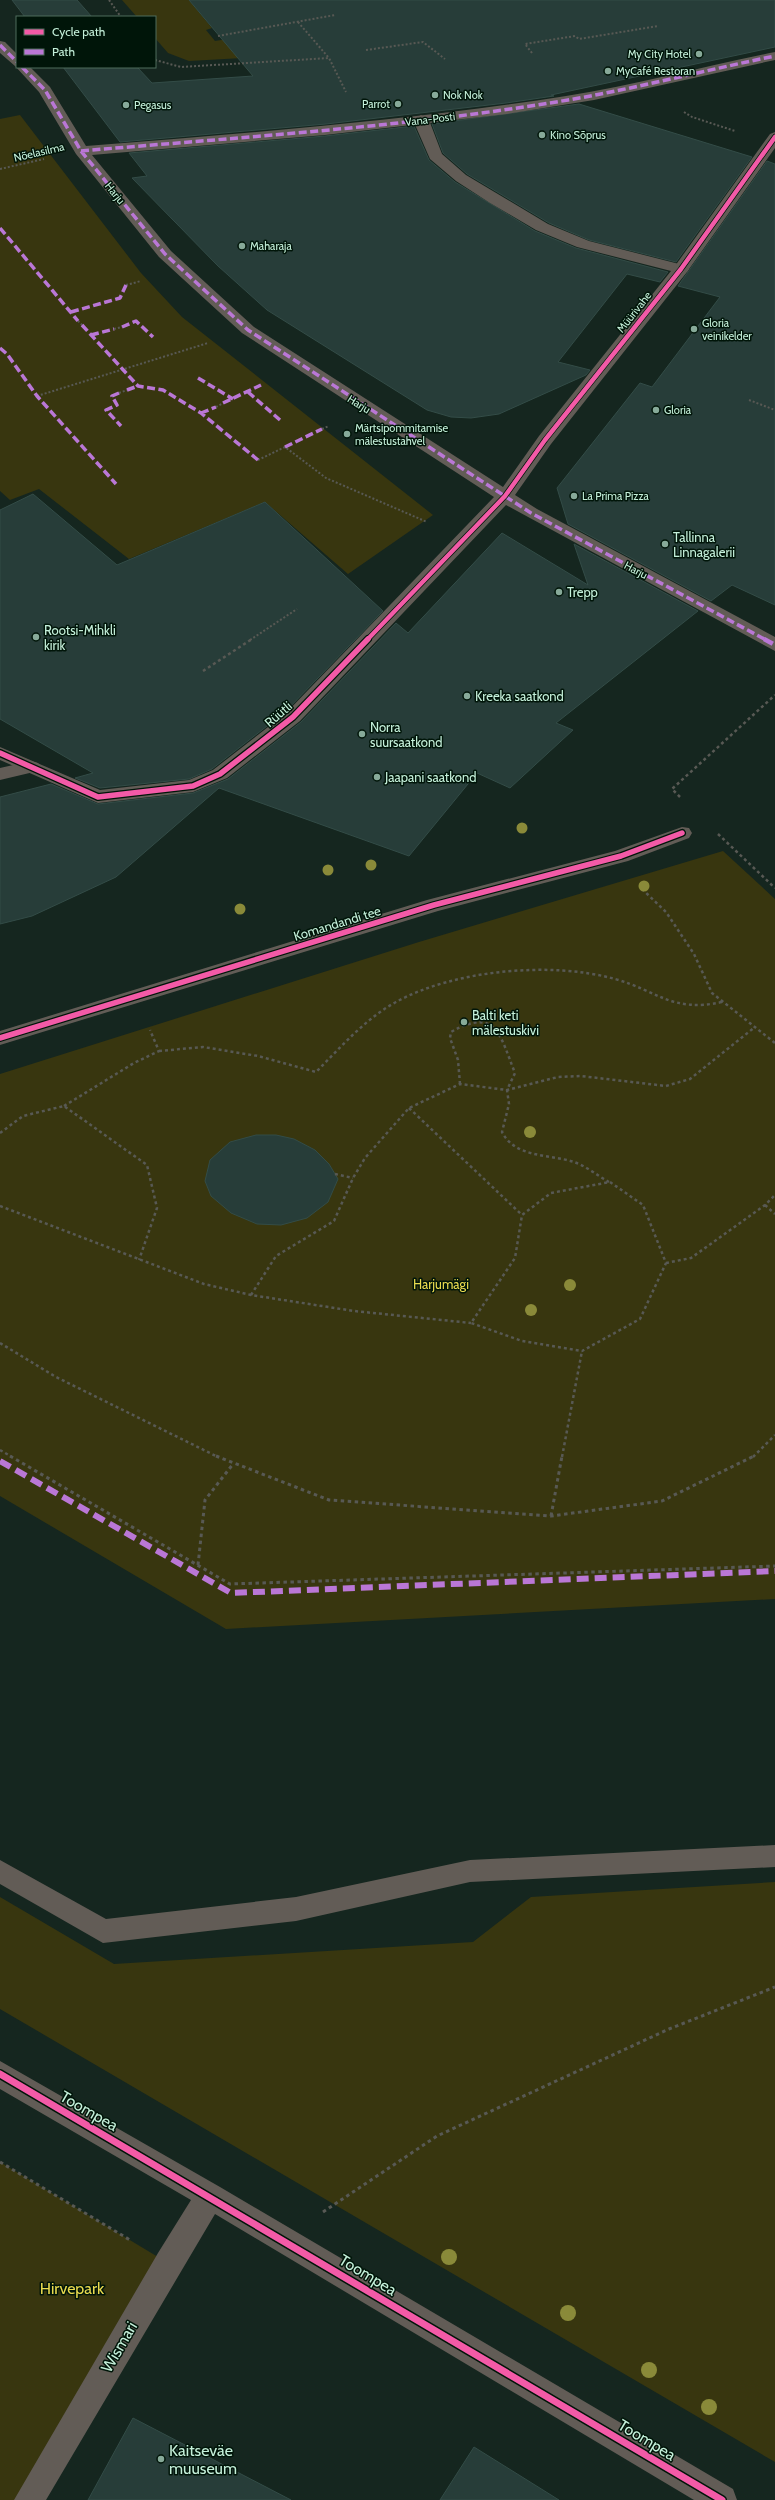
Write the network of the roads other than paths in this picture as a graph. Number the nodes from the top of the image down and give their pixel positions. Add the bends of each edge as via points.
1 (0, 45) edge
2 (775, 56) edge
3 (16, 61) edge
4 (23, 68) edge
5 (421, 120) junction
6 (774, 138) edge
7 (81, 151) junction
8 (681, 269) junction
9 (505, 496) junction
10 (775, 645) edge
11 (0, 753) edge
12 (31, 767) junction
13 (0, 774) edge
14 (682, 833) dead end
15 (0, 1038) edge
16 (775, 1856) edge
17 (0, 1871) edge
18 (0, 2074) edge
19 (210, 2196) junction
20 (30, 2500) edge
21 (722, 2500) edge

1 - 3 street
2 - 5 street, Vana-Posti via 570,99
4 - 7 street, Harju via 45,90
5 - 7 street, Vana-Posti
5 - 8 street via 435,156 461,178 542,227 583,244
6 - 8 street, Müürivahe
7 - 9 street, Harju via 165,254 248,330 320,379
8 - 9 street, Müürivahe via 545,440
9 - 10 street, Harju via 531,513
9 - 12 street, Rüütli via 293,717 220,774 193,786 98,797
11 - 12 street, Rüütli
12 - 13 street
14 - 15 street, Komandandi tee via 621,856 434,905
16 - 17 street via 470,1872 296,1909 103,1931
18 - 19 street, Toompea
19 - 20 street, Wismari via 168,2263
19 - 21 street, Toompea

